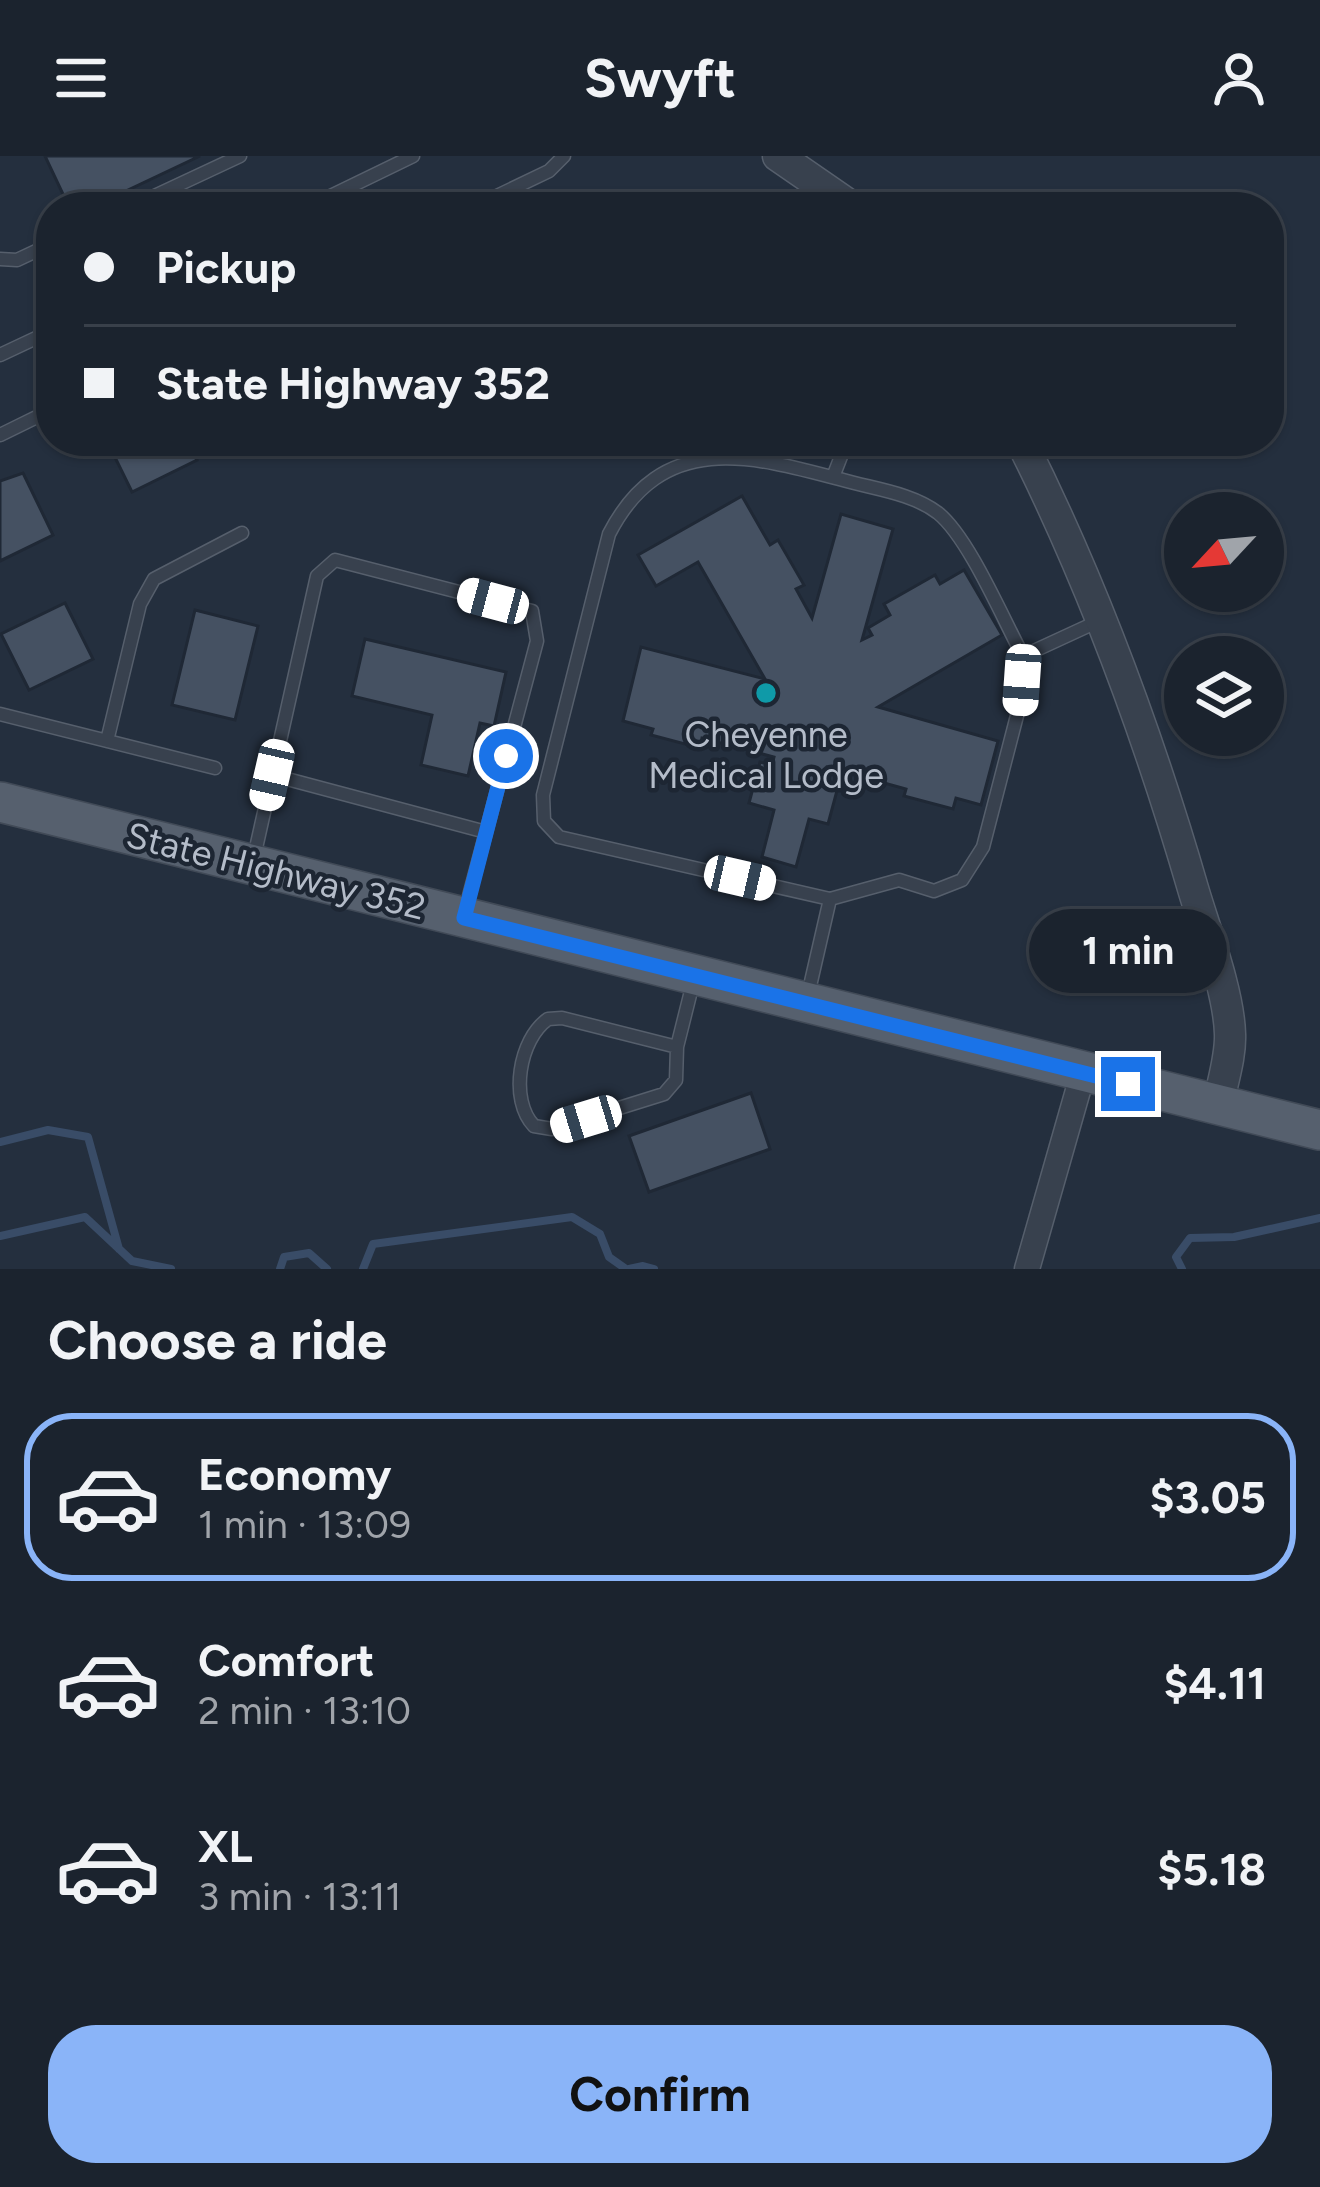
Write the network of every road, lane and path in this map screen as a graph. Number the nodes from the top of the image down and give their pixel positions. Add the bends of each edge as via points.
1 (239, 156) edge
2 (413, 156) edge
3 (564, 156) edge
4 (778, 156) edge
5 (162, 192) edge
6 (339, 192) edge
7 (505, 192) edge
8 (830, 192) edge
9 (36, 251) edge
10 (0, 259) edge
11 (36, 338) edge
12 (0, 356) edge
13 (36, 417) edge
14 (0, 435) edge
15 (841, 456) edge
16 (1028, 456) edge
17 (833, 478) junction
18 (242, 532) dead end
19 (1102, 620) junction
20 (1023, 656) junction
21 (0, 714) edge
22 (106, 741) junction
23 (215, 768) dead end
24 (272, 775) junction
25 (0, 802) edge
26 (486, 832) junction
27 (252, 865) junction
28 (830, 899) junction
29 (464, 918) junction
30 (695, 976) junction
31 (806, 1003) junction
32 (677, 1047) junction
33 (1083, 1072) junction
34 (1218, 1106) junction
35 (1311, 1128) edge
36 (1027, 1269) edge

1 - 5 lane
2 - 6 lane
3 - 7 lane
4 - 8 street
9 - 10 lane
11 - 12 lane
13 - 14 lane
15 - 17 lane
16 - 19 street
17 - 20 lane via 916,500 941,515
17 - 28 lane via 736,456 666,471 640,488 609,534 543,795 544,821 560,837
18 - 22 lane via 154,579 140,604
19 - 20 lane
19 - 34 street via 1152,752 1216,969 1230,1034
20 - 28 lane via 1020,704 983,847 962,880 934,891 898,880
21 - 22 lane
22 - 23 lane
24 - 26 lane
24 - 26 lane via 317,576 335,560 532,611 537,641
24 - 27 lane
25 - 27 main road, State Highway 352
26 - 29 lane
27 - 29 main road, State Highway 352
28 - 31 lane
29 - 30 main road, State Highway 352
30 - 31 main road, State Highway 352
30 - 32 lane
31 - 33 main road, State Highway 352
32 - 32 lane via 676,1080 653,1100 552,1130 534,1126 520,1106 522,1070 534,1033 548,1019
33 - 34 main road, State Highway 352
33 - 36 street
34 - 35 main road, State Highway 352

